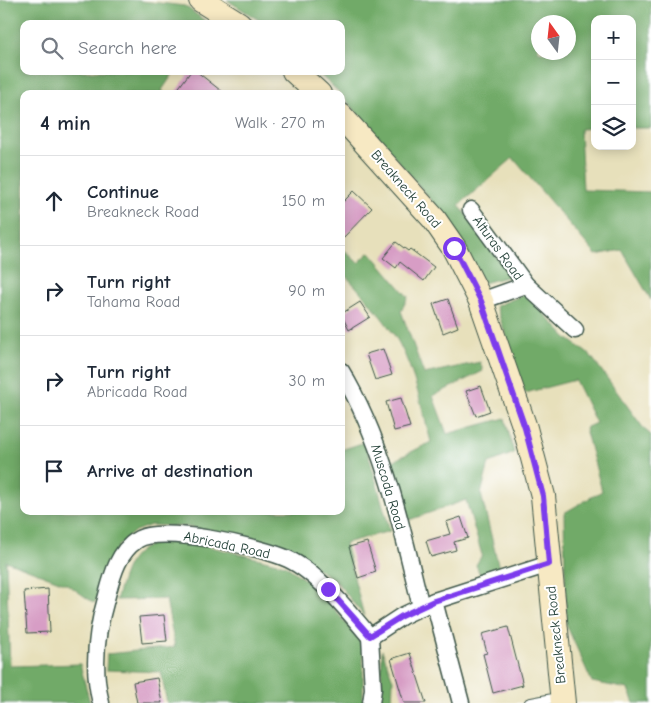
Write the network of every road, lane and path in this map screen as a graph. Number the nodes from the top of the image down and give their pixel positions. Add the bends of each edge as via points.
1 (201, 0) edge
2 (233, 20) edge
3 (298, 75) edge
4 (315, 90) edge
5 (345, 120) edge
6 (471, 210) dead end
7 (526, 285) junction
8 (481, 301) junction
9 (575, 330) dead end
10 (345, 378) edge
11 (549, 564) junction
12 (428, 604) junction
13 (370, 636) junction
14 (562, 700) edge
15 (101, 703) edge
16 (372, 703) edge
17 (461, 703) edge
18 (529, 703) edge

1 - 2 street
3 - 4 street
5 - 8 street, Breakneck Road via 434,219 454,248
6 - 7 street, Alturas Road
7 - 8 street, Alturas Road
7 - 9 street, Alturas Road
8 - 11 street, Breakneck Road via 525,428 543,496
10 - 12 street, Muscoda Road via 374,438 404,539
11 - 12 street
11 - 14 street, Breakneck Road
12 - 13 street
12 - 17 street, Muscoda Road
13 - 15 street, Abricada Road via 328,589 289,560 234,544 178,534 152,534 138,539 123,552 112,576 99,624 96,682
13 - 16 street
14 - 18 lane

